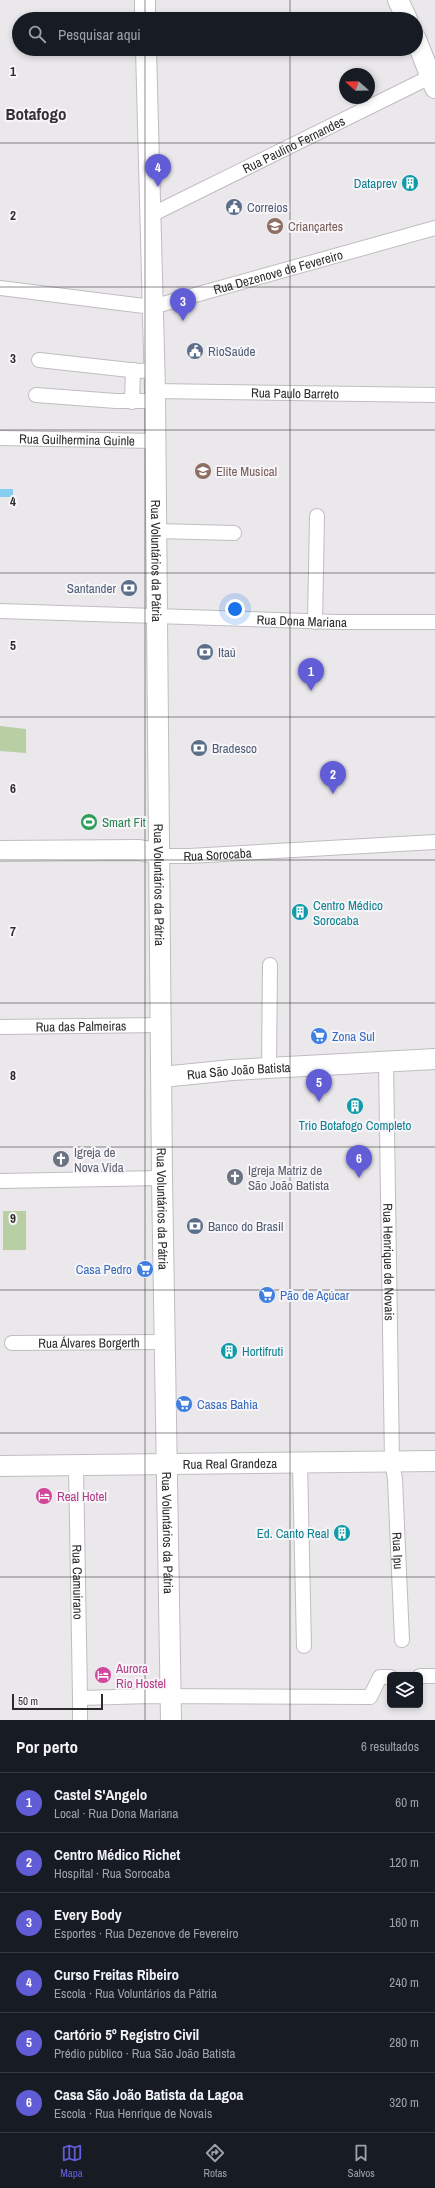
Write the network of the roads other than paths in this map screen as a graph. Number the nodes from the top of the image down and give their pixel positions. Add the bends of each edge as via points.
1 (145, 0) edge
2 (398, 0) edge
3 (145, 12) edge
4 (404, 12) edge
5 (423, 55) edge
6 (146, 56) edge
7 (433, 79) edge
8 (151, 215) junction
9 (435, 228) edge
10 (0, 288) edge
11 (152, 307) junction
12 (39, 360) dead end
13 (133, 370) junction
14 (154, 370) junction
15 (36, 395) dead end
16 (435, 395) edge
17 (155, 396) junction
18 (132, 402) junction
19 (0, 438) edge
20 (155, 441) junction
21 (317, 516) dead end
22 (156, 531) junction
23 (234, 533) dead end
24 (0, 611) edge
25 (157, 616) junction
26 (315, 622) junction
27 (435, 622) edge
28 (435, 842) edge
29 (0, 851) edge
30 (159, 853) junction
31 (270, 965) dead end
32 (161, 1025) junction
33 (0, 1027) edge
34 (435, 1060) edge
35 (386, 1062) junction
36 (269, 1068) junction
37 (162, 1077) junction
38 (162, 1178) junction
39 (0, 1181) edge
40 (165, 1342) junction
41 (12, 1343) dead end
42 (435, 1461) edge
43 (392, 1462) junction
44 (300, 1463) junction
45 (76, 1465) junction
46 (167, 1465) junction
47 (0, 1466) edge
48 (402, 1640) dead end
49 (304, 1646) dead end
50 (423, 1676) edge
51 (435, 1676) edge
52 (387, 1677) edge
53 (170, 1696) junction
54 (80, 1698) junction
55 (80, 1720) edge
56 (171, 1720) edge

1 - 3 main road
2 - 4 main road
5 - 7 main road
6 - 8 main road, Rua Voluntários da Pátria
7 - 8 street, Rua Paulino Fernandes
8 - 11 main road, Rua Voluntários da Pátria
9 - 11 street, Rua Dezenove de Fevereiro
10 - 11 street, Rua Dezenove de Fevereiro
11 - 14 main road, Rua Voluntários da Pátria
12 - 13 street
13 - 14 street
13 - 18 street
14 - 17 main road, Rua Voluntários da Pátria
15 - 18 street, Rua Paulo Barreto
16 - 17 street, Rua Paulo Barreto
17 - 18 street, Rua Paulo Barreto
17 - 20 main road, Rua Voluntários da Pátria
19 - 20 street, Rua Guilhermina Guinle
20 - 22 main road, Rua Voluntários da Pátria
21 - 26 street
22 - 23 street
22 - 25 main road, Rua Voluntários da Pátria
24 - 25 street, Rua Dona Mariana
25 - 26 street, Rua Dona Mariana
25 - 30 main road, Rua Voluntários da Pátria
26 - 27 street, Rua Dona Mariana
28 - 30 street, Rua Sorocaba via 189,856 168,856
29 - 30 main road, Rua Sorocaba via 138,850
30 - 32 main road, Rua Voluntários da Pátria
31 - 36 street
32 - 33 street, Rua das Palmeiras
32 - 37 main road, Rua Voluntários da Pátria
34 - 35 main road, Rua São João Batista
35 - 36 main road, Rua São João Batista
35 - 43 street, Rua Henrique de Novais
36 - 37 main road, Rua São João Batista
37 - 38 main road, Rua Voluntários da Pátria
38 - 39 street
38 - 40 main road, Rua Voluntários da Pátria
40 - 41 street, Rua Álvares Borgerth
40 - 46 main road, Rua Voluntários da Pátria
42 - 43 main road, Rua Real Grandeza
43 - 44 main road, Rua Real Grandeza
43 - 48 street, Rua Ipu via 395,1479
44 - 46 main road, Rua Real Grandeza
44 - 49 street
45 - 46 main road, Rua Real Grandeza
45 - 47 main road, Rua Real Grandeza
45 - 54 street, Rua Camuirano
46 - 53 main road, Rua Voluntários da Pátria
50 - 51 street
52 - 53 street via 380,1677 370,1696
53 - 54 street
53 - 56 main road, Rua Voluntários da Pátria
54 - 55 street, Rua Camuirano

